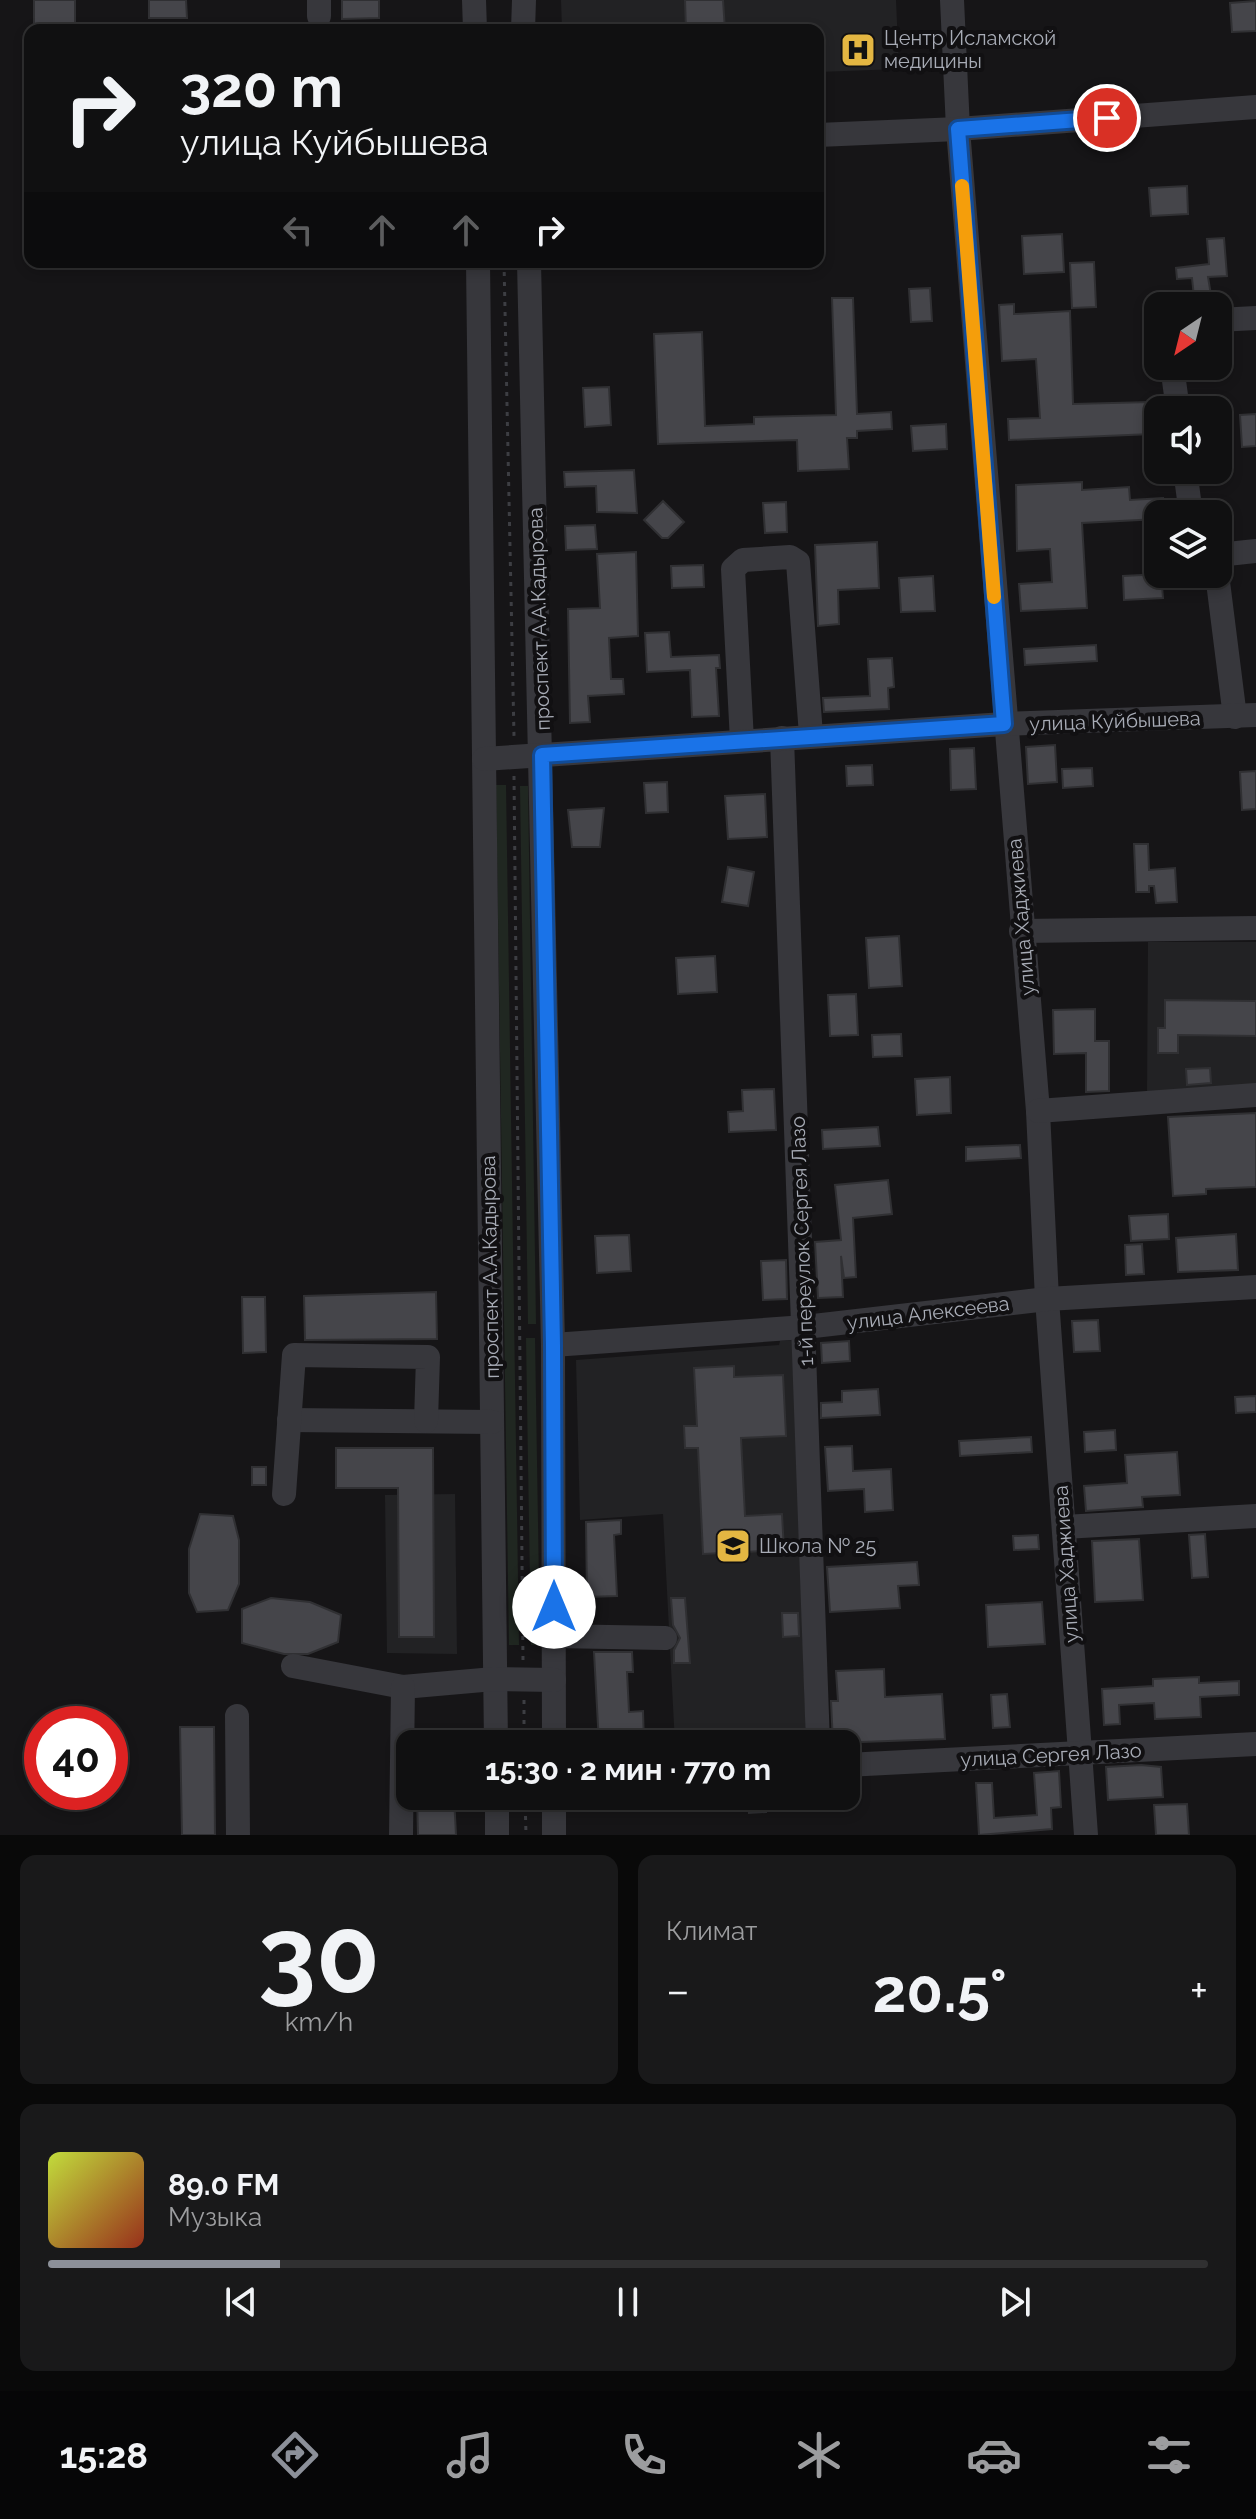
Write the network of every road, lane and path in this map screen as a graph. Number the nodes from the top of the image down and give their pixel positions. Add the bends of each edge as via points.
1 (474, 0) edge
2 (524, 0) edge
3 (952, 0) edge
4 (475, 24) edge
5 (523, 24) edge
6 (1256, 107) edge
7 (958, 129) junction
8 (824, 135) edge
9 (478, 268) edge
10 (504, 268) edge
11 (529, 268) edge
12 (1256, 318) edge
13 (1232, 319) edge
14 (1256, 551) edge
15 (1232, 554) edge
16 (1220, 588) edge
17 (1246, 716) edge
18 (1004, 724) junction
19 (811, 735) junction
20 (782, 738) junction
21 (742, 741) junction
22 (542, 755) junction
23 (514, 757) junction
24 (484, 759) junction
25 (1256, 928) edge
26 (1021, 931) junction
27 (1256, 1095) edge
28 (1038, 1111) junction
29 (1256, 1287) edge
30 (1047, 1299) junction
31 (805, 1327) junction
32 (553, 1345) junction
33 (289, 1420) junction
34 (426, 1421) junction
35 (492, 1422) junction
36 (284, 1494) dead end
37 (1256, 1516) edge
38 (1064, 1527) junction
39 (554, 1636) junction
40 (665, 1638) dead end
41 (293, 1666) dead end
42 (523, 1678) junction
43 (494, 1679) junction
44 (554, 1680) junction
45 (403, 1687) junction
46 (237, 1716) dead end
47 (496, 1730) edge
48 (524, 1730) edge
49 (554, 1730) edge
50 (818, 1730) edge
51 (1256, 1744) edge
52 (1080, 1755) junction
53 (860, 1764) edge
54 (497, 1810) edge
55 (525, 1810) edge
56 (554, 1810) edge
57 (238, 1835) edge
58 (401, 1835) edge
59 (497, 1835) edge
60 (526, 1835) edge
61 (554, 1835) edge
62 (1086, 1835) edge

1 - 4 street
2 - 5 street
3 - 7 street, улица Хаджиева
6 - 7 street
7 - 8 street
7 - 18 street, улица Хаджиева
9 - 24 street, проспект А.А.Кадырова
10 - 23 path
11 - 22 street, проспект А.А.Кадырова
12 - 13 street
14 - 15 street
16 - 17 street
17 - 18 street, улица Куйбышева
18 - 19 street, улица Куйбышева
18 - 26 street, улица Хаджиева
19 - 20 street, улица Куйбышева
19 - 21 street via 798,562 790,557 743,560 733,569
20 - 21 street, улица Куйбышева
20 - 31 street, 1-й переулок Сергея Лазо
21 - 22 street, улица Куйбышева
22 - 23 street, улица Куйбышева
22 - 32 street, проспект А.А.Кадырова
23 - 24 street, улица Куйбышева
23 - 42 path
24 - 35 street, проспект А.А.Кадырова
25 - 26 street
26 - 28 street, улица Хаджиева
27 - 28 street
28 - 30 street, улица Хаджиева
29 - 30 street, улица Алексеева
30 - 31 street, улица Алексеева
30 - 38 street, улица Хаджиева
31 - 32 street, улица Алексеева
31 - 50 street, 1-й переулок Сергея Лазо
32 - 39 street, проспект А.А.Кадырова
33 - 34 street
33 - 34 street via 294,1355 428,1357
33 - 36 street
34 - 35 street
35 - 43 street, проспект А.А.Кадырова
37 - 38 street
38 - 52 street, улица Хаджиева
39 - 40 street
39 - 44 street, проспект А.А.Кадырова
41 - 45 street
42 - 43 street
42 - 44 street
42 - 48 path
43 - 45 street
43 - 47 street, проспект А.А.Кадырова
44 - 49 street, проспект А.А.Кадырова
45 - 58 street
46 - 57 street
51 - 52 street, улица Сергея Лазо
52 - 53 street, улица Сергея Лазо
52 - 62 street, улица Хаджиева
54 - 59 street
55 - 60 path
56 - 61 street

